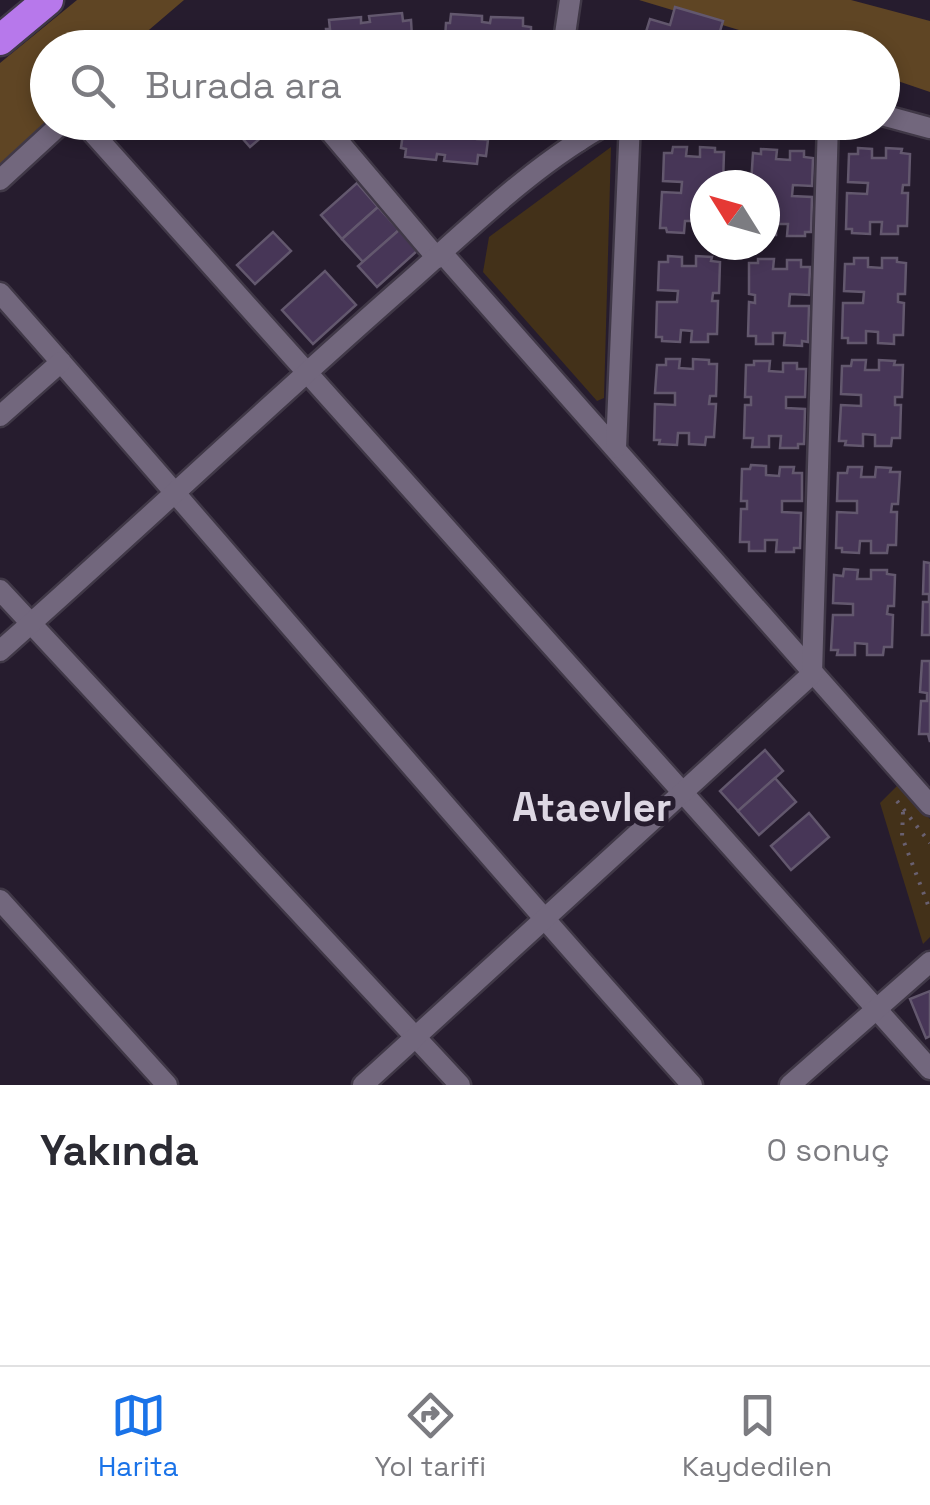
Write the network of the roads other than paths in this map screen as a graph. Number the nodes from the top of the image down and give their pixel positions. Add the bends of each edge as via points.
1 (48, 0) edge
2 (570, 0) edge
3 (566, 30) edge
4 (0, 40) edge
5 (900, 120) edge
6 (930, 128) edge
7 (43, 140) edge
8 (98, 140) edge
9 (338, 140) edge
10 (629, 140) edge
11 (827, 140) edge
12 (580, 141) edge
13 (0, 180) edge
14 (439, 255) junction
15 (0, 293) edge
16 (61, 362) junction
17 (305, 373) junction
18 (0, 416) edge
19 (616, 448) junction
20 (176, 491) junction
21 (0, 590) edge
22 (31, 624) junction
23 (0, 652) edge
24 (812, 674) junction
25 (680, 793) junction
26 (930, 804) edge
27 (0, 900) edge
28 (543, 919) junction
29 (930, 962) edge
30 (878, 1010) junction
31 (416, 1038) junction
32 (930, 1069) edge
33 (167, 1085) edge
34 (363, 1085) edge
35 (460, 1085) edge
36 (692, 1085) edge
37 (790, 1085) edge

1 - 4 highway
2 - 3 street
5 - 6 street
7 - 13 street
8 - 17 street
9 - 14 street
10 - 19 street
11 - 24 street
12 - 14 street
14 - 17 street
14 - 19 street
15 - 16 street
16 - 18 street
16 - 20 street
17 - 20 street
17 - 25 street
19 - 24 street
20 - 22 street
20 - 28 street
21 - 22 street
22 - 23 street
22 - 31 street
24 - 25 street
24 - 26 street
25 - 28 street
25 - 30 street
27 - 33 street
28 - 31 street
28 - 36 street
29 - 30 street
30 - 32 street
30 - 37 street
31 - 34 street
31 - 35 street

